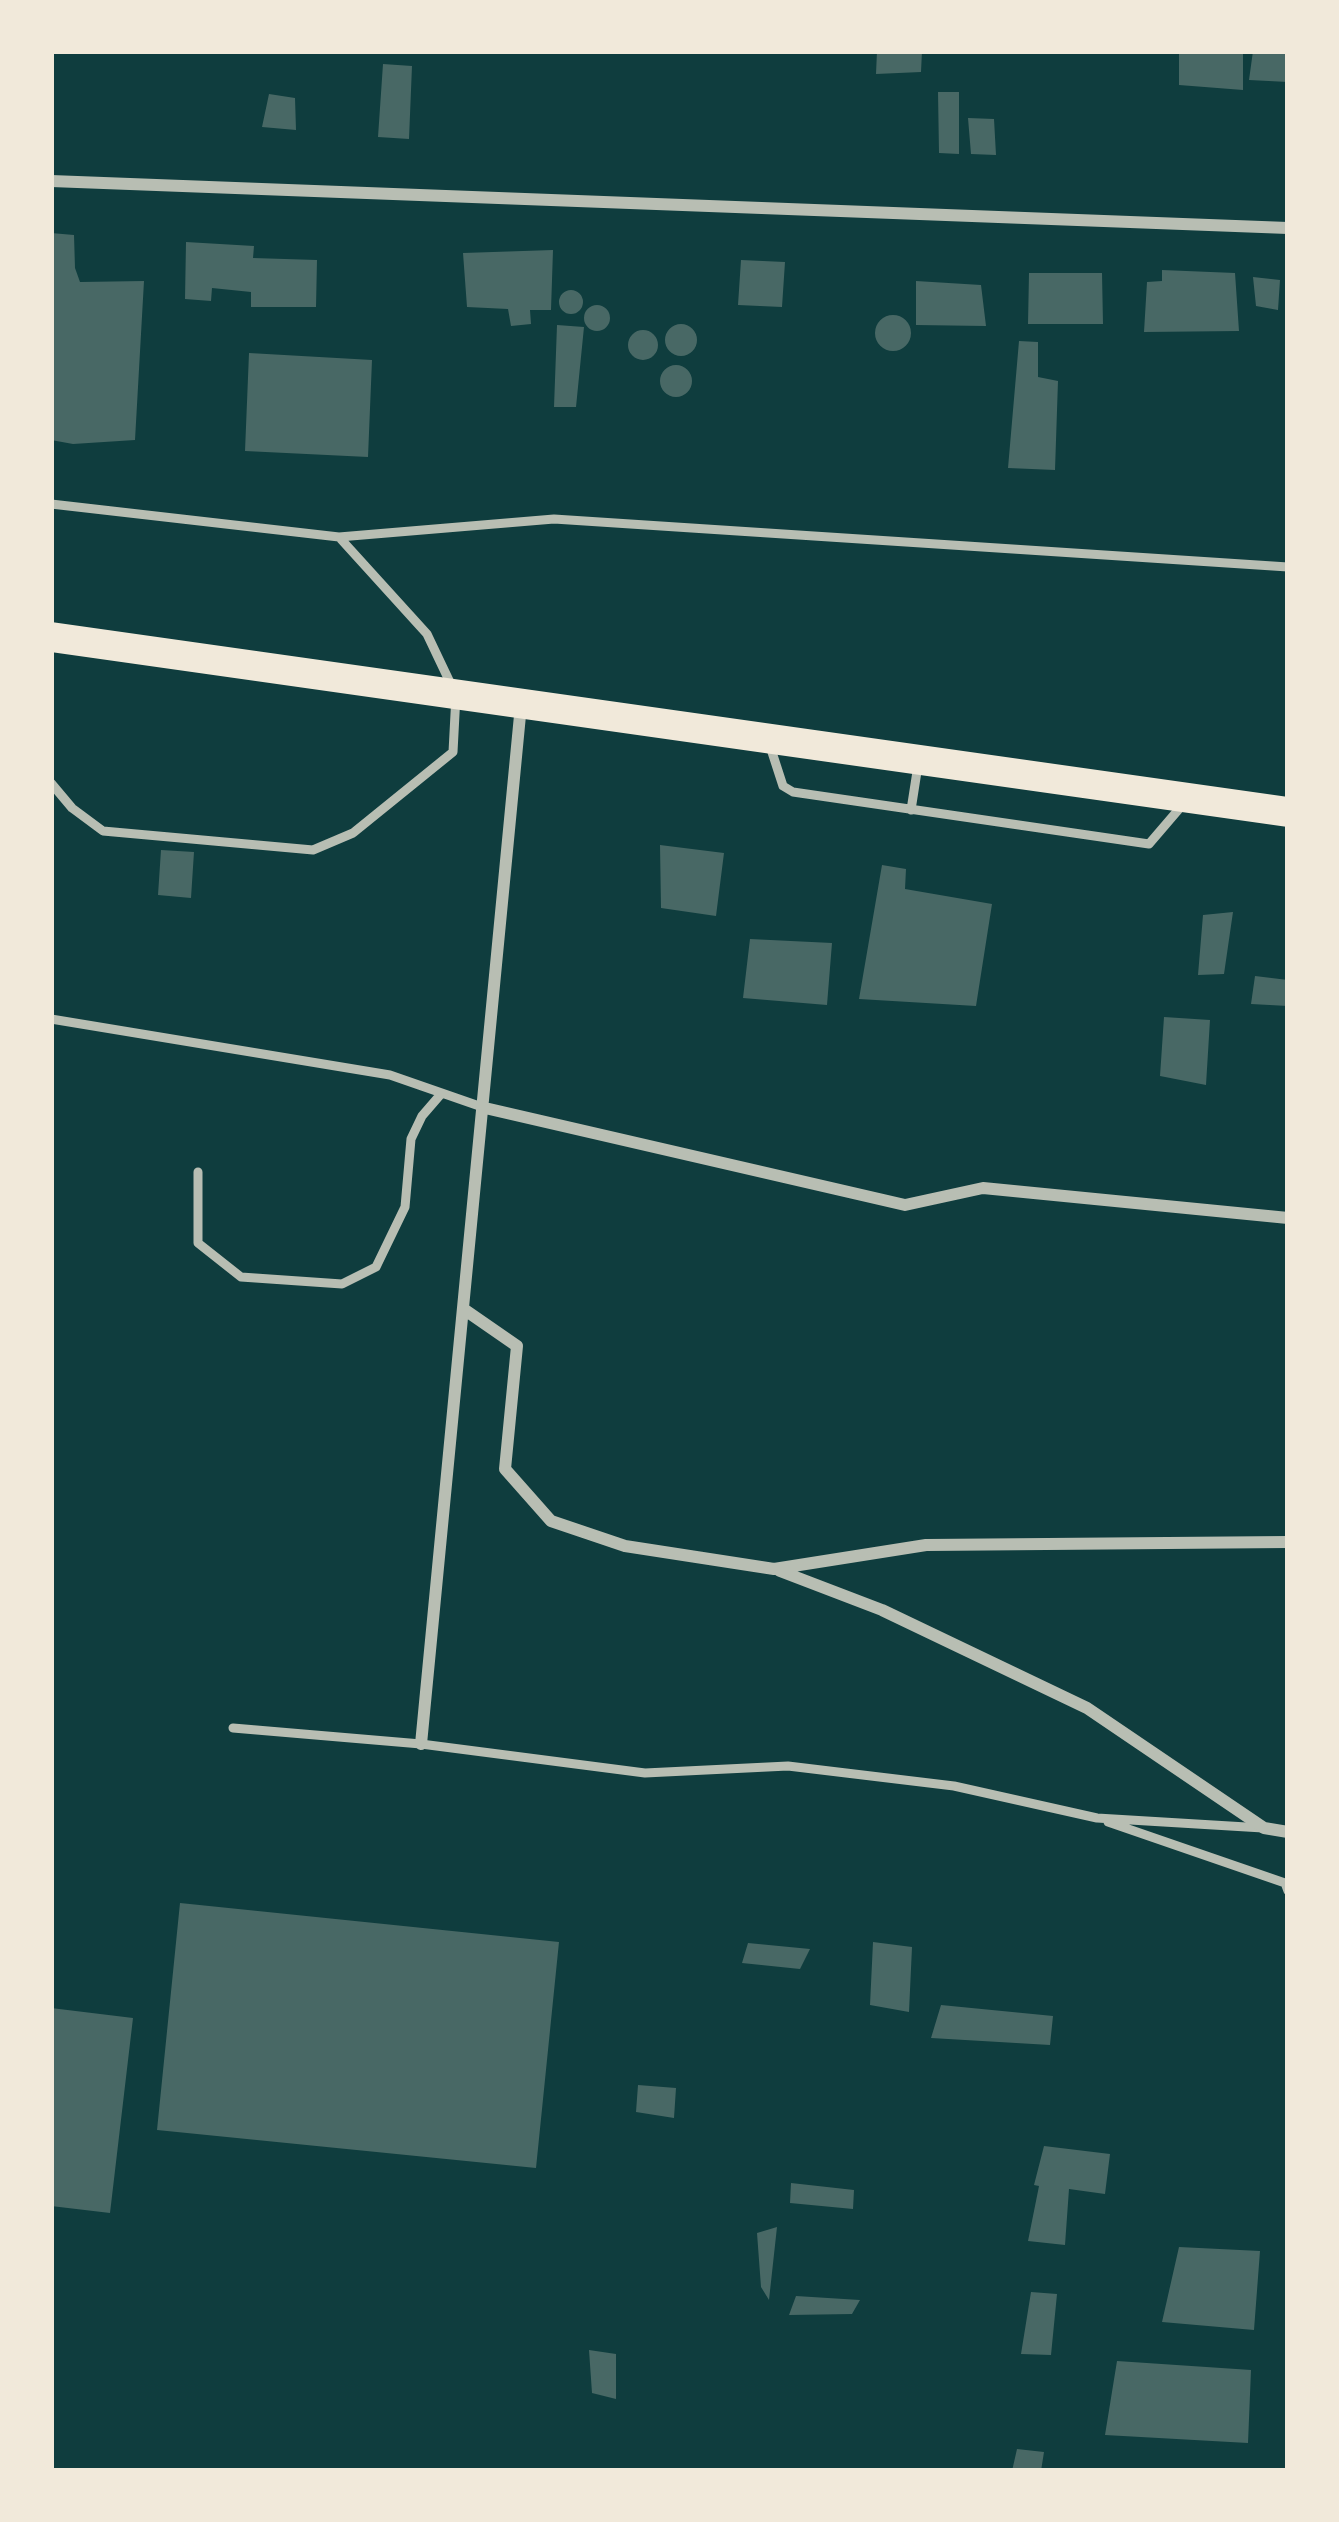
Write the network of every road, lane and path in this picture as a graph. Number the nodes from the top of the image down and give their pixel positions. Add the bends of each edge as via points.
1 (51, 182) edge
2 (1288, 228) edge
3 (51, 503) edge
4 (339, 538) junction
5 (1288, 566) edge
6 (51, 637) edge
7 (456, 695) junction
8 (521, 704) junction
9 (768, 739) junction
10 (919, 760) junction
11 (51, 783) edge
12 (1188, 798) junction
13 (911, 810) junction
14 (1288, 812) edge
15 (51, 1019) edge
16 (441, 1094) junction
17 (485, 1108) junction
18 (198, 1172) dead end
19 (1288, 1218) edge
20 (465, 1310) junction
21 (1288, 1542) edge
22 (774, 1569) junction
23 (232, 1728) dead end
24 (421, 1744) junction
25 (1097, 1818) junction
26 (1264, 1828) junction
27 (1288, 1832) edge
28 (1288, 1891) edge

1 - 2 street
3 - 4 lane
4 - 5 lane via 554,519
4 - 7 lane via 427,634
6 - 7 highway
7 - 8 highway
7 - 11 lane via 453,752 353,833 313,850 103,831
8 - 9 highway
8 - 17 street
9 - 10 highway
9 - 13 lane via 783,786 793,792
10 - 12 highway
10 - 13 lane
12 - 13 lane via 1149,844
12 - 14 highway
15 - 16 lane via 390,1075
16 - 17 lane
16 - 18 lane via 411,1139 405,1207 376,1268 342,1284 241,1276 198,1243
17 - 19 street via 905,1205 983,1188
17 - 20 street
20 - 22 street via 517,1346 506,1469 551,1522 625,1546
20 - 24 street
21 - 22 street via 926,1545
22 - 26 street via 882,1610 1087,1708
23 - 24 lane
24 - 25 lane via 645,1773 788,1766 954,1786
25 - 26 lane
25 - 28 lane via 1286,1883
26 - 27 street

